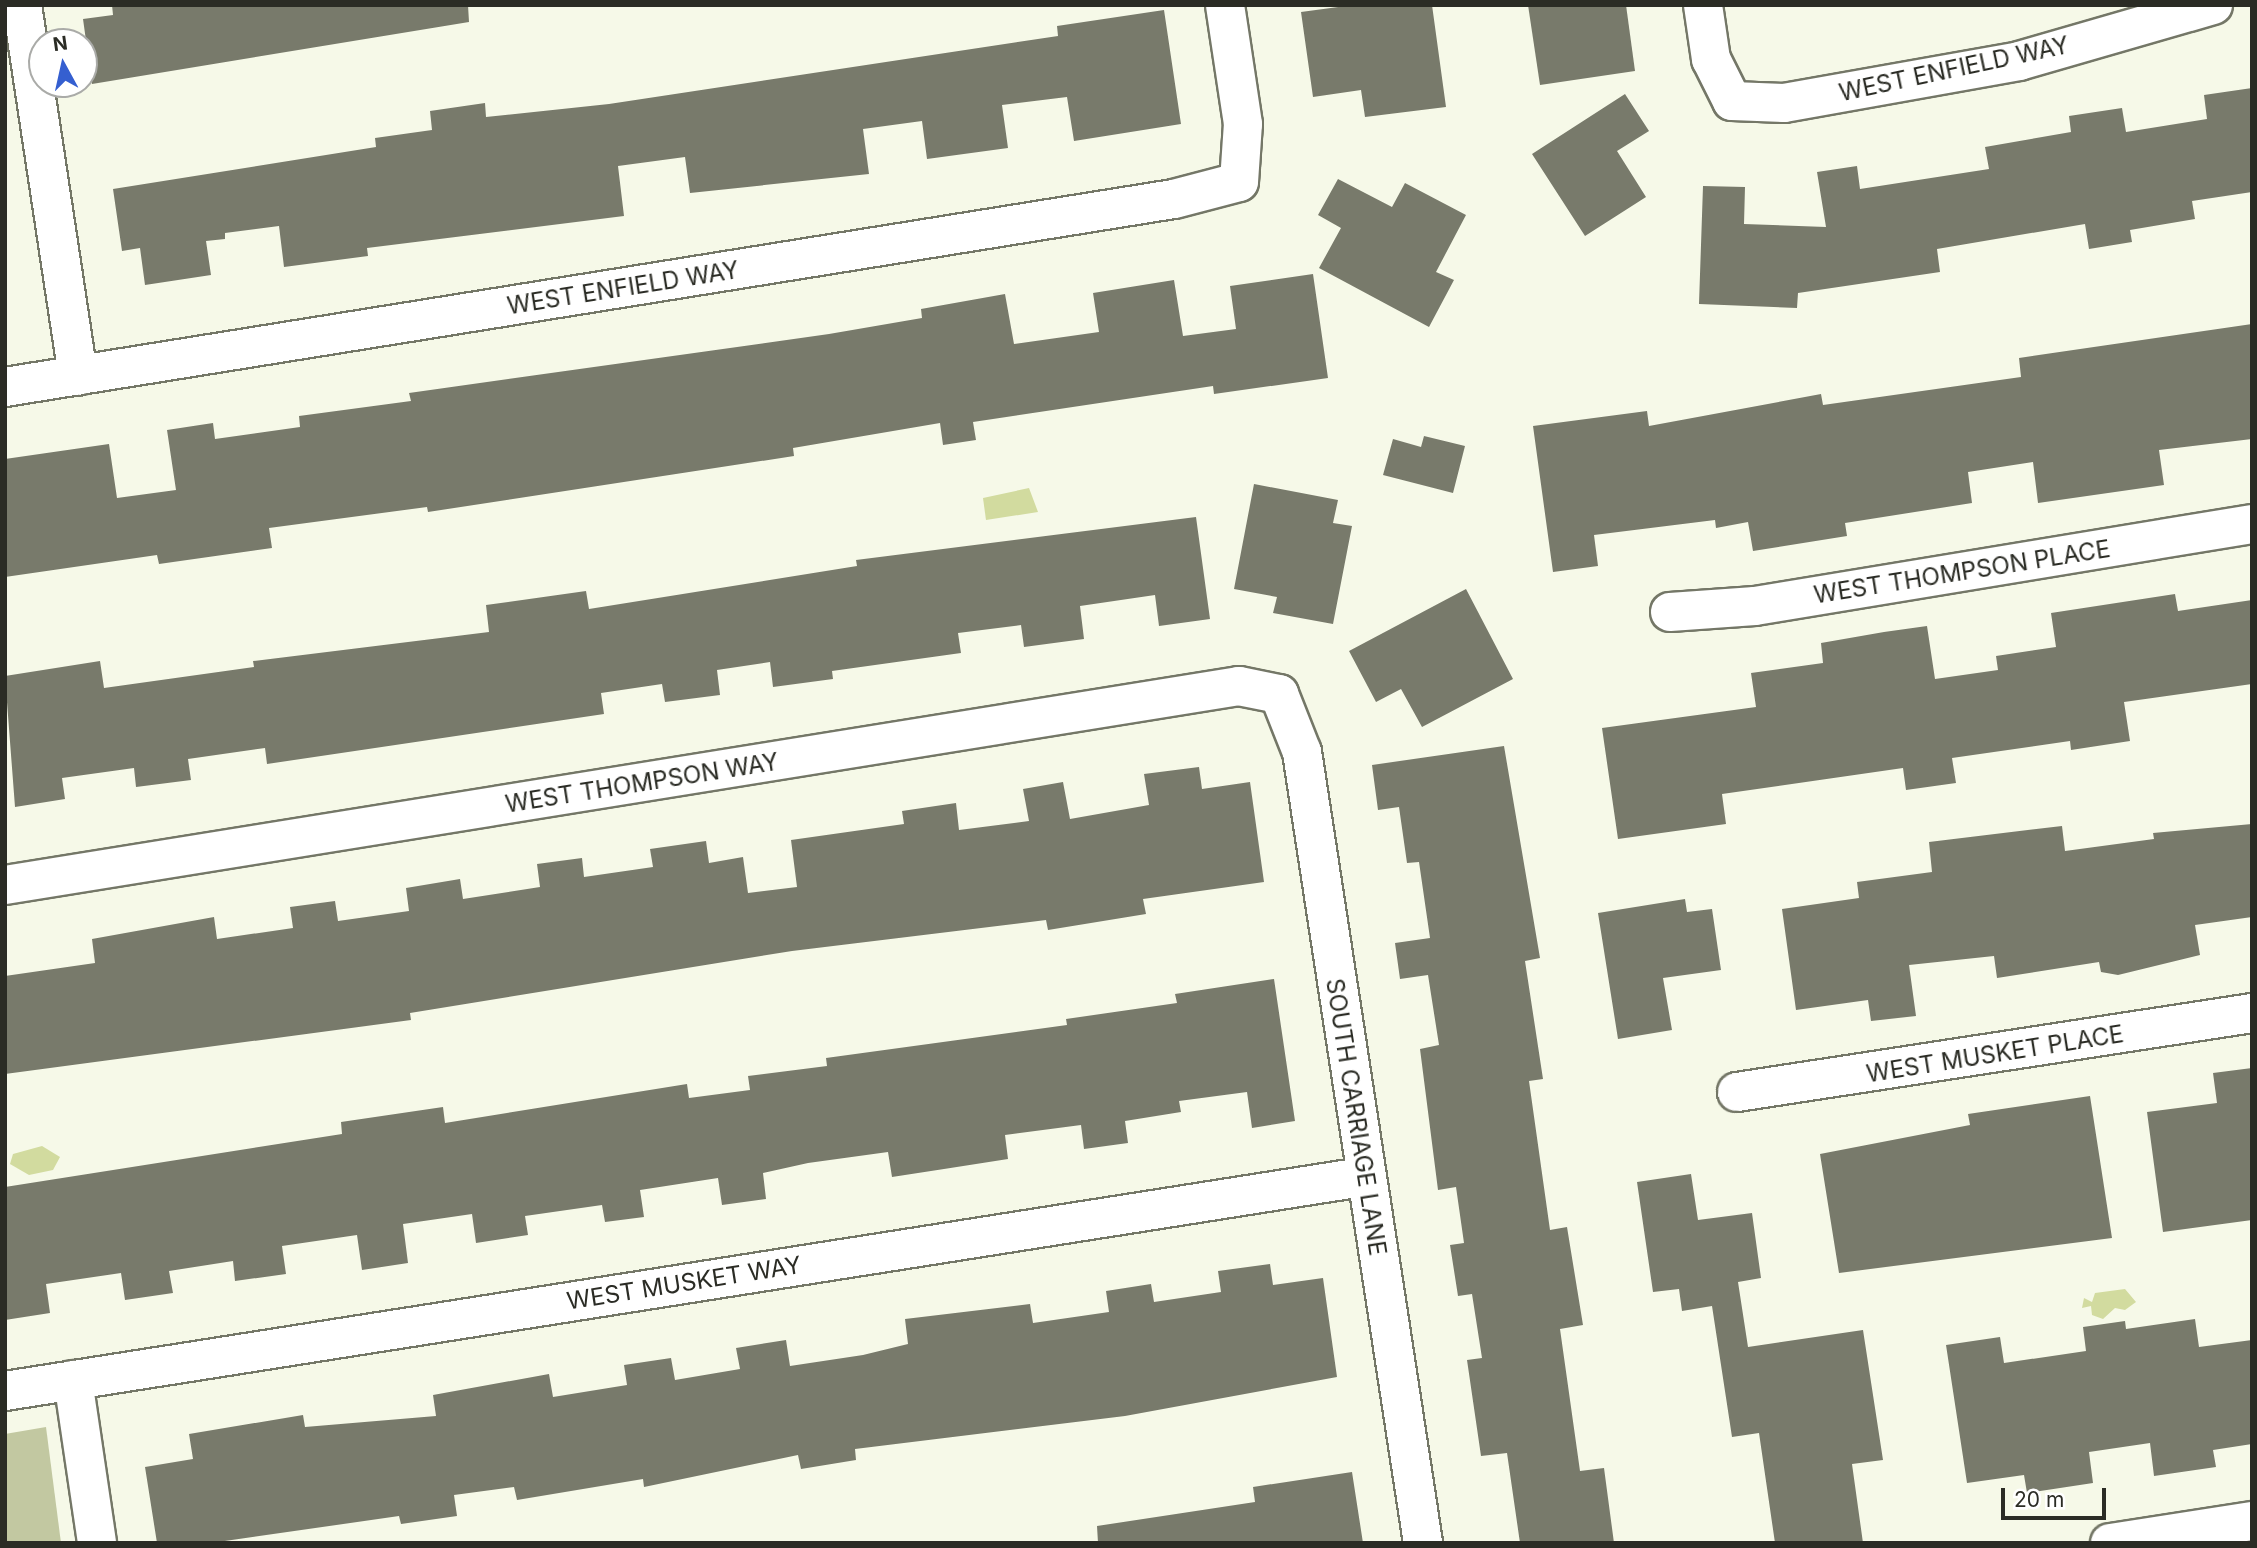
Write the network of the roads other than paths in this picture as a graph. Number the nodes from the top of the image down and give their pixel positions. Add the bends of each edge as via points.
1 (22, 5) edge
2 (1225, 5) edge
3 (1703, 5) edge
4 (2213, 5) edge
5 (78, 376) junction
6 (5, 387) edge
7 (2252, 524) edge
8 (1670, 612) dead end
9 (1279, 694) joint
10 (5, 885) edge
11 (2252, 1013) edge
12 (1737, 1092) dead end
13 (1363, 1177) junction
14 (73, 1380) junction
15 (5, 1391) edge
16 (2252, 1521) edge
17 (97, 1543) edge
18 (1423, 1543) edge
19 (2110, 1543) edge

1 - 5 street
2 - 5 street, WEST ENFIELD WAY via 1243,124 1239,182 1174,199
3 - 4 street, WEST ENFIELD WAY via 1711,59 1732,101 1784,103 2019,61
5 - 6 street, WEST ENFIELD WAY
7 - 8 street, WEST THOMPSON PLACE via 1755,607
9 - 10 street, WEST THOMPSON WAY via 1239,685
9 - 13 street, SOUTH CARRIAGE LANE via 1302,752
11 - 12 street, WEST MUSKET PLACE
13 - 14 street, WEST MUSKET WAY
13 - 18 street, SOUTH CARRIAGE LANE
14 - 15 street, WEST MUSKET WAY
14 - 17 street
16 - 19 street

